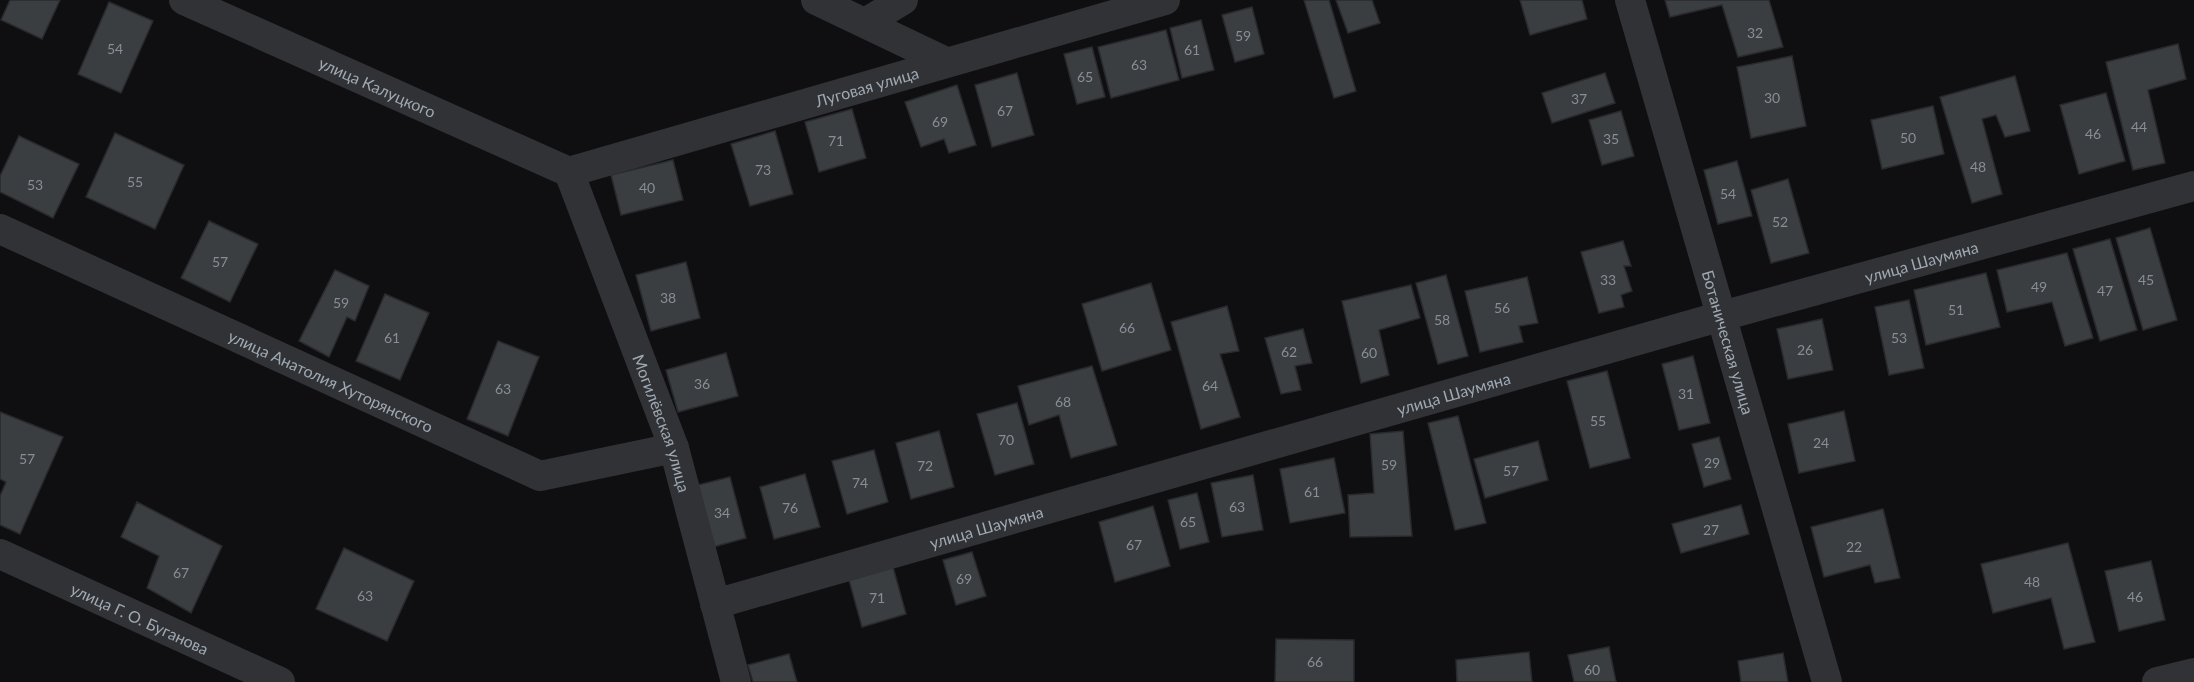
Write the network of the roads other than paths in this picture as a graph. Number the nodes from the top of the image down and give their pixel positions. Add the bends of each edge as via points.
1 (184, 0) edge
2 (816, 0) edge
3 (903, 0) edge
4 (1165, 0) edge
5 (1630, 0) edge
6 (865, 23) junction
7 (945, 62) junction
8 (569, 172) junction
9 (2194, 186) edge
10 (0, 229) edge
11 (1722, 316) junction
12 (674, 448) junction
13 (0, 554) edge
14 (715, 604) junction
15 (2194, 673) edge
16 (280, 682) edge
17 (736, 682) edge
18 (1827, 682) edge
19 (2157, 682) edge

1 - 8 street, улица Калуцкого
2 - 6 street
3 - 6 street
4 - 7 street, Луговая улица
5 - 11 street, Ботаническая улица
6 - 7 street
7 - 8 street, Луговая улица
8 - 12 street, Могилёвская улица
9 - 11 street, улица Шаумяна
10 - 12 street, улица Анатолия Хуторянского via 540,476
11 - 14 street, улица Шаумяна
11 - 18 street, Ботаническая улица
12 - 14 street, Могилёвская улица
13 - 16 street, улица Г. О. Буганова
14 - 17 street, Могилёвская улица
15 - 19 street

